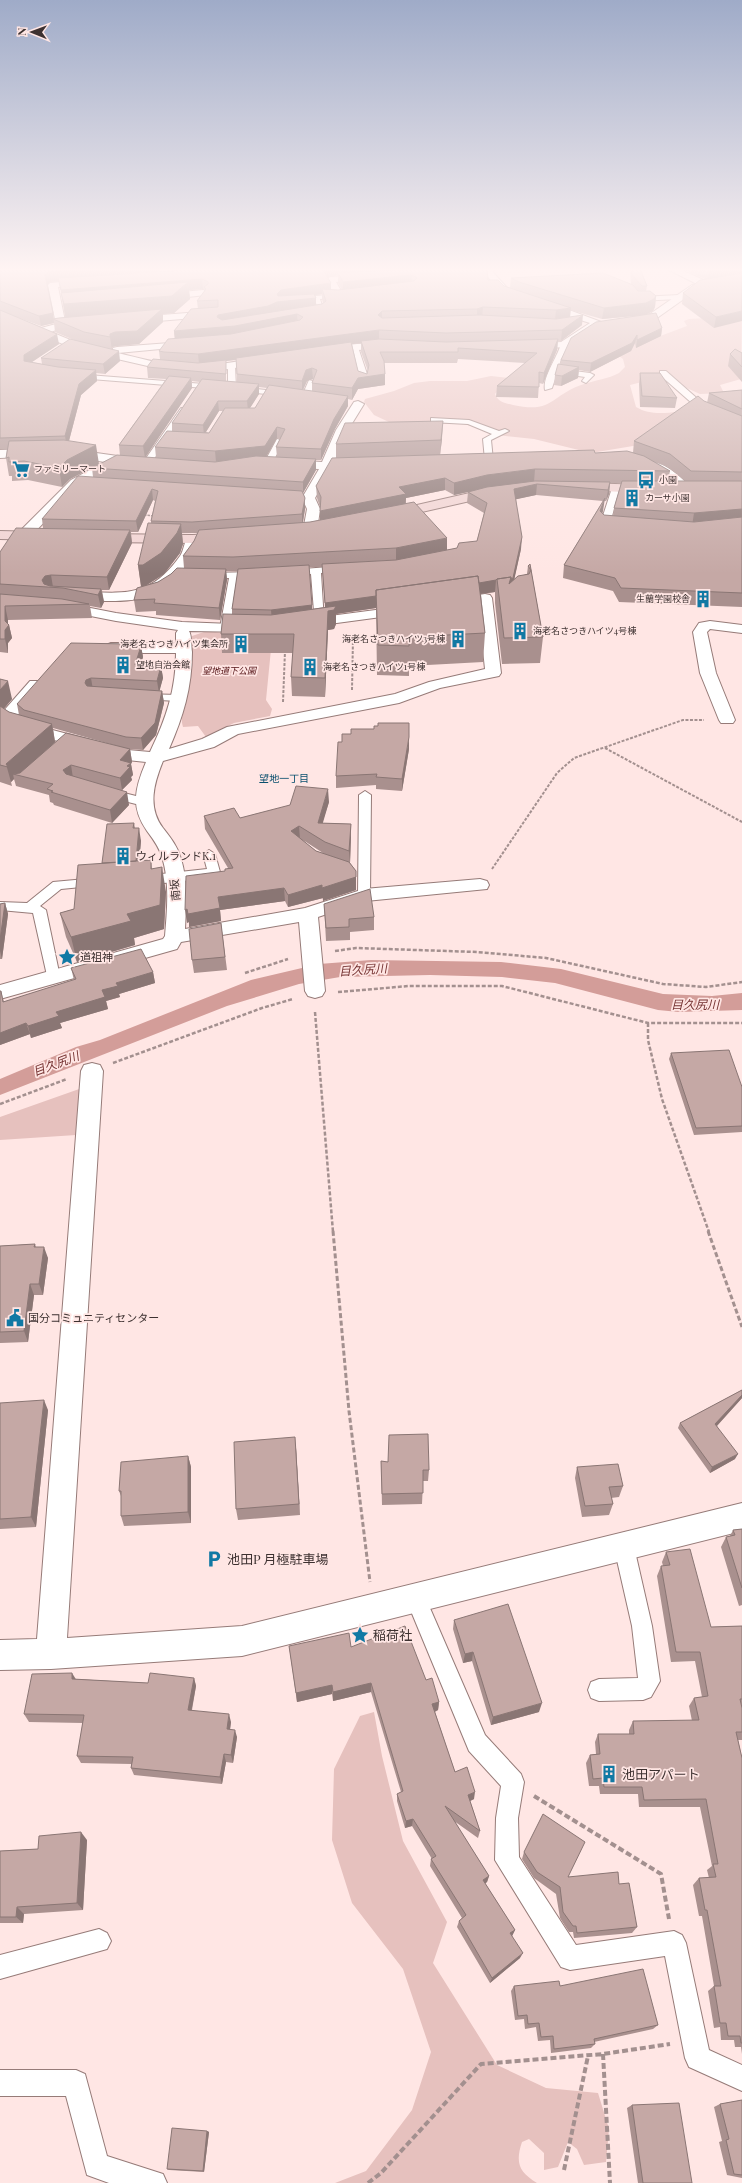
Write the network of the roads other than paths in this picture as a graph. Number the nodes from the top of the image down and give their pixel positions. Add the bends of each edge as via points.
1 (231, 371) edge
2 (362, 371) edge
3 (554, 371) joint
4 (663, 373) dead end
5 (66, 375) edge
6 (586, 381) dead end
7 (312, 382) edge
8 (364, 382) edge
9 (232, 388) junction
10 (548, 388) dead end
11 (354, 404) dead end
12 (187, 405) edge
13 (434, 420) edge
14 (742, 427) edge
15 (509, 430) dead end
16 (500, 434) junction
17 (280, 441) edge
18 (0, 454) edge
19 (634, 458) edge
20 (474, 460) edge
21 (489, 460) junction
22 (504, 460) edge
23 (116, 461) junction
24 (263, 462) joint
25 (146, 464) junction
26 (369, 464) edge
27 (162, 465) edge
28 (324, 466) junction
29 (75, 483) junction
30 (90, 484) edge
31 (564, 487) edge
32 (616, 488) junction
33 (685, 489) junction
34 (510, 490) edge
35 (699, 490) edge
36 (381, 518) edge
37 (626, 527) edge
38 (324, 528) edge
39 (0, 535) edge
40 (24, 535) junction
41 (54, 536) edge
42 (237, 536) edge
43 (85, 537) edge
44 (192, 539) junction
45 (352, 569) edge
46 (316, 571) junction
47 (279, 573) edge
48 (264, 574) edge
49 (172, 575) junction
50 (234, 576) junction
51 (0, 592) edge
52 (0, 602) edge
53 (441, 605) edge
54 (419, 608) edge
55 (319, 622) junction
56 (182, 626) junction
57 (286, 626) edge
58 (225, 628) junction
59 (264, 628) edge
60 (742, 629) edge
61 (98, 648) edge
62 (184, 648) junction
63 (47, 672) edge
64 (132, 696) edge
65 (179, 698) junction
66 (727, 720) road end
67 (156, 758) junction
68 (94, 789) edge
69 (365, 795) dead end
70 (144, 802) junction
71 (208, 854) dead end
72 (174, 878) junction
73 (128, 881) edge
74 (112, 882) edge
75 (480, 885) road end
76 (364, 895) junction
77 (4, 906) edge
78 (30, 907) junction
79 (308, 914) junction
80 (175, 937) junction
81 (53, 977) junction
82 (0, 992) edge
83 (315, 993) road end
84 (92, 1071) road end
85 (742, 1517) edge
86 (624, 1547) junction
87 (416, 1599) junction
88 (0, 1654) edge
89 (51, 1654) junction
90 (599, 1690) dead end
91 (99, 1941) dead end
92 (0, 1967) edge
93 (742, 2078) edge
94 (0, 2083) edge
95 (154, 2183) edge

1 - 9 lane
2 - 8 lane
3 - 6 lane via 590,375
3 - 10 lane
4 - 14 lane via 685,396 705,410
5 - 9 lane via 198,389
7 - 9 lane via 302,396 265,394
11 - 28 street
12 - 25 lane via 169,438
13 - 16 lane via 469,422
15 - 16 lane
16 - 21 lane via 487,439
17 - 24 lane
18 - 23 street via 52,453
19 - 33 street via 671,476
20 - 21 street
21 - 22 street
23 - 25 street
23 - 29 street
24 - 28 street
25 - 27 street
26 - 28 street
28 - 38 street via 324,472 304,498 314,507 304,531
29 - 30 lane
29 - 40 street
31 - 32 street
32 - 33 street
32 - 37 lane via 605,525
33 - 35 street
34 - 36 street via 462,498
39 - 40 street
40 - 41 street
42 - 44 street
43 - 44 street
44 - 49 street via 192,547
45 - 46 lane
46 - 47 lane
46 - 55 lane
48 - 50 lane
49 - 50 lane
49 - 51 street via 163,584 136,594 109,596
50 - 58 lane
52 - 56 street via 65,607
53 - 67 street via 492,598 493,673 476,674 399,698 233,730 208,743
54 - 55 street
55 - 57 street
56 - 58 street
56 - 62 street, 南坂
58 - 59 street
60 - 66 street via 710,625 704,626 700,632 708,673
61 - 62 street
62 - 65 street, 南坂
63 - 67 street via 7,717 20,726 62,744
64 - 65 lane
65 - 67 street, 南坂
67 - 70 street, 南坂 via 146,784
68 - 70 lane
69 - 76 lane via 358,872
70 - 72 street, 南坂 via 150,824 165,840 172,859
71 - 72 lane via 214,872
72 - 73 lane
72 - 80 street, 南坂
74 - 78 lane via 58,884
75 - 76 street
76 - 79 street
77 - 78 lane
78 - 81 lane via 39,910
79 - 80 street
79 - 83 street
80 - 81 street via 170,944
81 - 82 street
84 - 89 street
85 - 86 street
86 - 87 street
86 - 90 lane via 642,1626 649,1681 642,1689
87 - 89 street via 373,1607 242,1642
87 - 93 lane via 477,1744 513,1782 507,1818 507,1860 570,1958 674,1943 698,2058
88 - 89 street
91 - 92 lane
94 - 95 lane via 76,2083 96,2166

